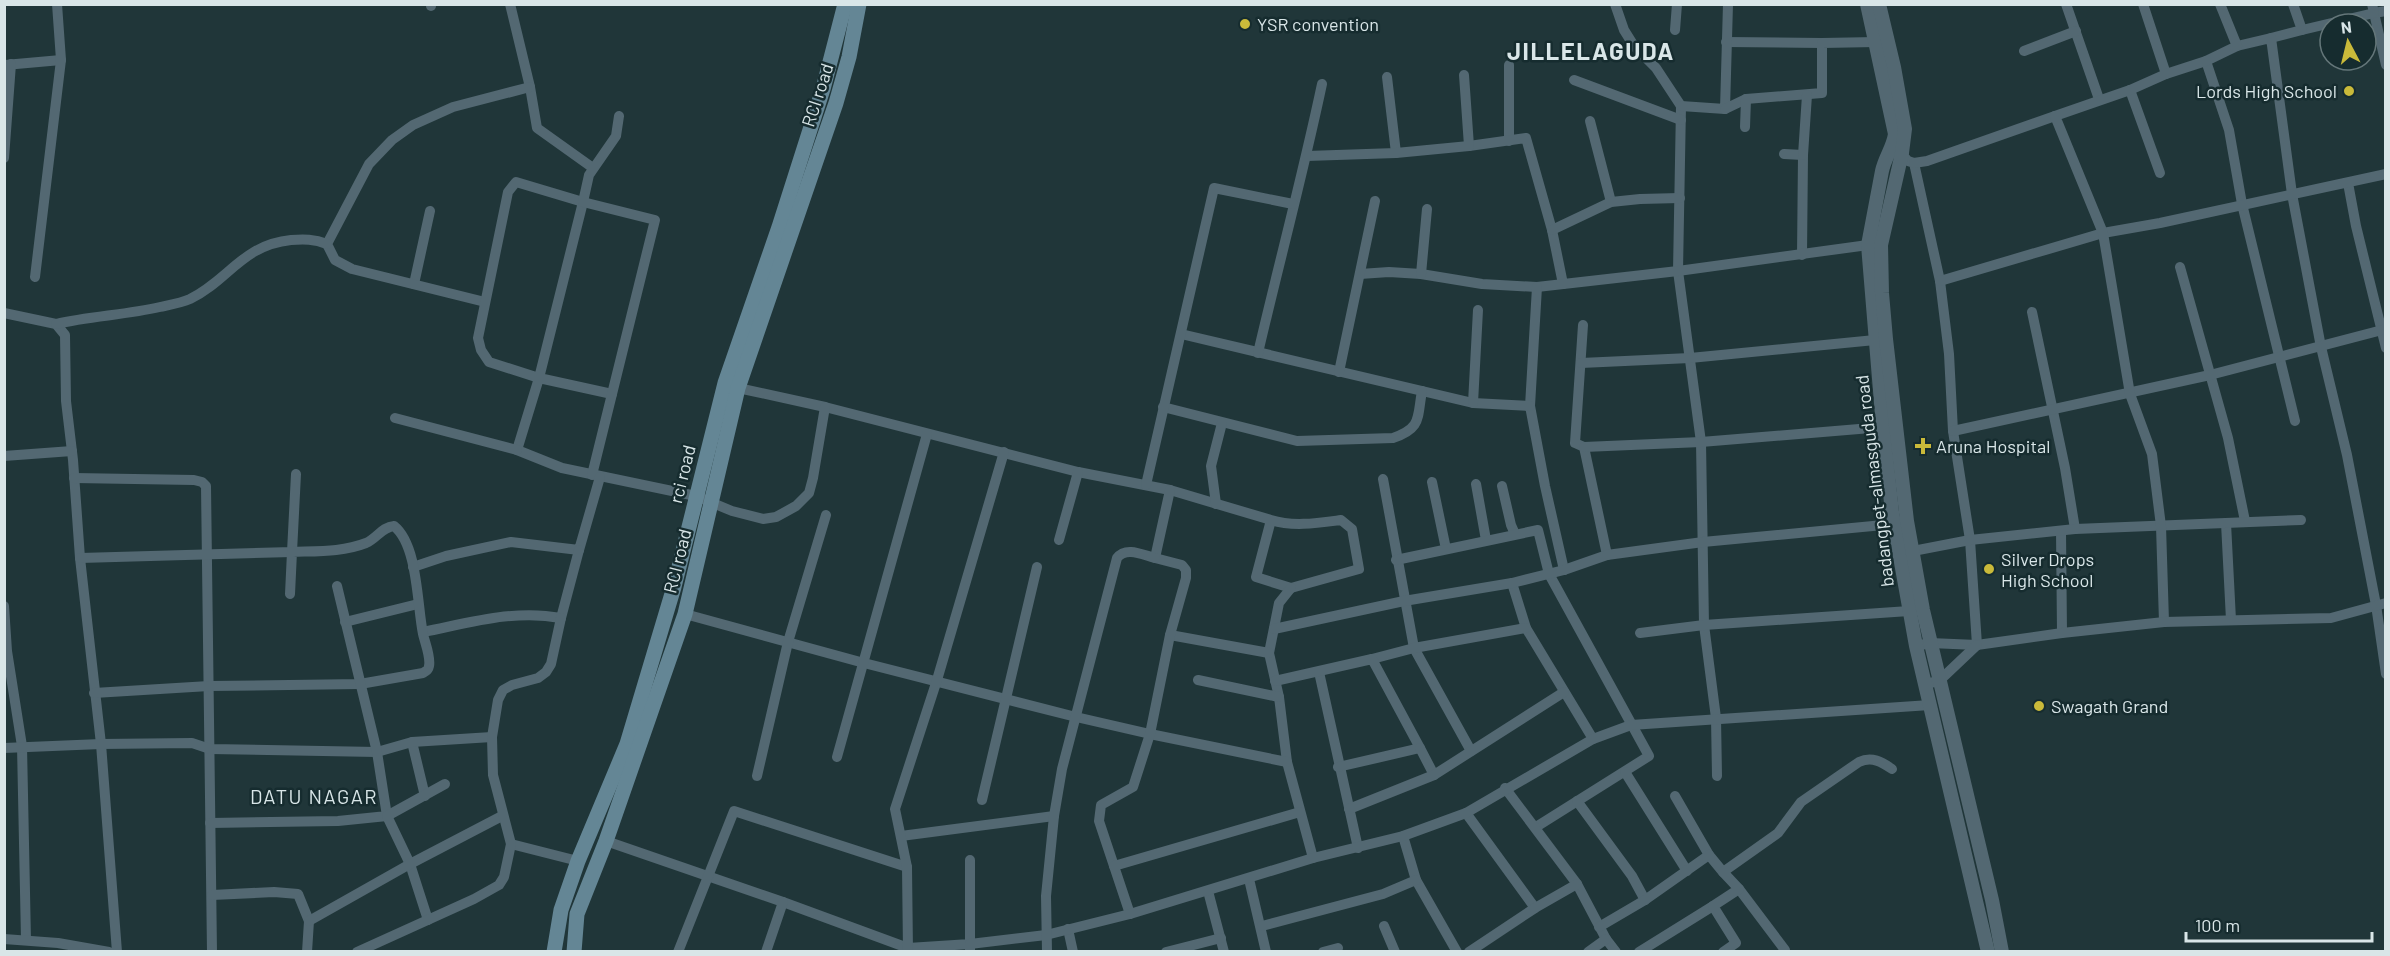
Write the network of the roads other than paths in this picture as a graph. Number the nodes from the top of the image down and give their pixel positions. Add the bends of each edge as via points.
1 (57, 4) edge
2 (510, 4) edge
3 (845, 4) edge
4 (859, 4) edge
5 (1615, 4) edge
6 (1677, 4) edge
7 (1728, 4) edge
8 (1867, 4) edge
9 (1879, 4) edge
10 (2066, 4) edge
11 (2143, 4) edge
12 (2220, 4) edge
13 (2293, 4) edge
14 (2377, 10) edge
15 (1675, 30) dead end
16 (2302, 30) junction
17 (2076, 31) junction
18 (2271, 38) junction
19 (1726, 42) junction
20 (1876, 42) junction
21 (1822, 43) junction
22 (2237, 46) junction
23 (2024, 51) dead end
24 (61, 60) junction
25 (2206, 61) junction
26 (8, 64) edge
27 (1509, 65) dead end
28 (2385, 65) edge
29 (2166, 74) junction
30 (1464, 75) dead end
31 (1387, 77) dead end
32 (1574, 80) dead end
33 (1322, 84) dead end
34 (530, 87) junction
35 (2130, 90) junction
36 (1807, 95) junction
37 (1746, 99) junction
38 (2099, 99) junction
39 (1681, 106) junction
40 (1725, 109) junction
41 (619, 116) dead end
42 (2055, 116) junction
43 (1681, 120) junction
44 (1590, 121) dead end
45 (1745, 127) dead end
46 (1509, 141) junction
47 (1469, 146) junction
48 (1898, 150) junction
49 (1396, 153) junction
50 (1784, 154) dead end
51 (1803, 155) junction
52 (1307, 156) junction
53 (4, 158) edge
54 (1914, 163) junction
55 (593, 168) junction
56 (2160, 173) dead end
57 (2385, 174) edge
58 (2348, 183) junction
59 (2292, 194) junction
60 (1680, 198) junction
61 (1375, 201) dead end
62 (583, 202) junction
63 (1611, 202) junction
64 (1293, 204) junction
65 (2242, 204) junction
66 (1426, 209) dead end
67 (430, 211) dead end
68 (1552, 230) junction
69 (2103, 233) junction
70 (327, 244) junction
71 (1868, 245) junction
72 (1802, 255) junction
73 (2180, 267) dead end
74 (1678, 271) junction
75 (1360, 274) junction
76 (1421, 274) junction
77 (35, 277) dead end
78 (1940, 281) junction
79 (1563, 284) junction
80 (414, 285) junction
81 (1537, 287) junction
82 (485, 302) junction
83 (1478, 310) dead end
84 (2031, 312) dead end
85 (4, 313) edge
86 (56, 324) junction
87 (1583, 326) dead end
88 (2383, 329) edge
89 (1181, 334) junction
90 (1875, 340) junction
91 (2321, 347) junction
92 (2385, 348) edge
93 (1258, 353) junction
94 (2279, 357) junction
95 (1690, 358) junction
96 (1581, 363) junction
97 (1339, 372) junction
98 (2211, 375) junction
99 (539, 378) junction
100 (738, 388) junction
101 (1422, 391) junction
102 (612, 393) junction
103 (2130, 394) junction
104 (1473, 403) junction
105 (1530, 406) junction
106 (825, 407) junction
107 (1163, 407) junction
108 (2054, 408) junction
109 (395, 418) dead end
110 (2295, 421) dead end
111 (1222, 423) junction
112 (1883, 427) junction
113 (1953, 431) junction
114 (927, 434) junction
115 (1701, 442) junction
116 (1584, 447) junction
117 (517, 450) junction
118 (72, 452) junction
119 (1004, 452) junction
120 (4, 456) edge
121 (1078, 472) junction
122 (296, 474) dead end
123 (596, 476) junction
124 (74, 478) junction
125 (1383, 479) dead end
126 (1432, 482) dead end
127 (1476, 484) dead end
128 (1146, 485) junction
129 (1502, 486) dead end
130 (1170, 490) junction
131 (696, 496) junction
132 (712, 501) junction
133 (1216, 504) junction
134 (826, 515) dead end
135 (1271, 520) junction
136 (2301, 520) dead end
137 (2245, 521) junction
138 (2226, 523) junction
139 (1894, 524) junction
140 (2162, 526) junction
141 (2075, 529) junction
142 (2061, 531) junction
143 (1515, 534) junction
144 (1059, 540) dead end
145 (1486, 540) junction
146 (1970, 540) junction
147 (1703, 542) junction
148 (1446, 549) junction
149 (579, 550) junction
150 (1912, 551) junction
151 (292, 552) junction
152 (206, 554) junction
153 (1607, 555) junction
154 (80, 558) junction
155 (1155, 558) junction
156 (1396, 560) junction
157 (413, 567) junction
158 (1037, 567) dead end
159 (1564, 570) junction
160 (1549, 573) junction
161 (1512, 583) junction
162 (337, 586) dead end
163 (1291, 588) junction
164 (290, 594) dead end
165 (1404, 601) junction
166 (418, 604) junction
167 (2381, 604) edge
168 (4, 606) edge
169 (1909, 611) junction
170 (685, 614) junction
171 (561, 618) junction
172 (2231, 620) junction
173 (345, 621) junction
174 (2164, 622) junction
175 (1704, 625) junction
176 (1526, 628) junction
177 (1274, 629) junction
178 (423, 632) junction
179 (1640, 633) dead end
180 (2062, 633) junction
181 (1170, 635) junction
182 (788, 642) junction
183 (1923, 644) junction
184 (1977, 645) junction
185 (1414, 648) junction
186 (1269, 653) junction
187 (1372, 660) junction
188 (864, 663) junction
189 (1318, 672) junction
190 (2385, 674) edge
191 (937, 680) junction
192 (1198, 680) dead end
193 (1275, 681) junction
194 (1939, 681) junction
195 (360, 684) junction
196 (1925, 684) junction
197 (208, 686) junction
198 (1564, 692) junction
199 (94, 693) junction
200 (1279, 698) junction
201 (1005, 699) junction
202 (1930, 705) junction
203 (1076, 717) junction
204 (1716, 718) junction
205 (1631, 725) junction
206 (1150, 734) junction
207 (492, 737) junction
208 (1593, 739) junction
209 (412, 742) junction
210 (101, 744) junction
211 (22, 746) junction
212 (4, 748) edge
213 (1420, 748) junction
214 (210, 749) junction
215 (1471, 751) junction
216 (377, 752) junction
217 (837, 757) dead end
218 (1287, 762) junction
219 (1338, 766) junction
220 (1892, 770) dead end
221 (1625, 772) junction
222 (1434, 775) junction
223 (757, 776) dead end
224 (1717, 776) dead end
225 (445, 784) dead end
226 (1505, 788) junction
227 (425, 796) junction
228 (1675, 796) dead end
229 (982, 800) dead end
230 (1577, 801) junction
231 (1349, 809) junction
232 (1300, 812) junction
233 (1466, 813) junction
234 (387, 816) junction
235 (502, 816) junction
236 (1054, 816) junction
237 (210, 823) junction
238 (1536, 827) junction
239 (901, 836) junction
240 (1403, 836) junction
241 (606, 841) junction
242 (511, 844) junction
243 (1358, 848) junction
244 (1709, 855) junction
245 (1313, 858) junction
246 (970, 860) dead end
247 (578, 861) junction
248 (410, 864) junction
249 (907, 867) junction
250 (1114, 867) junction
251 (1687, 871) junction
252 (1723, 872) junction
253 (707, 877) junction
254 (1249, 879) junction
255 (1416, 880) junction
256 (1578, 884) junction
257 (1739, 889) junction
258 (1208, 891) junction
259 (212, 895) junction
260 (1645, 900) junction
261 (783, 902) junction
262 (1713, 906) junction
263 (1535, 908) junction
264 (1130, 914) junction
265 (428, 920) junction
266 (309, 921) junction
267 (1262, 926) junction
268 (1384, 926) dead end
269 (1599, 927) junction
270 (1068, 929) junction
271 (1046, 935) junction
272 (1221, 938) junction
273 (4, 939) edge
274 (1606, 939) junction
275 (26, 940) junction
276 (1738, 947) edge
277 (970, 948) edge
278 (1338, 948) dead end
279 (908, 950) edge
280 (1785, 950) dead end
281 (109, 951) edge
282 (117, 951) edge
283 (212, 951) edge
284 (307, 951) edge
285 (357, 951) edge
286 (554, 951) edge
287 (574, 951) edge
288 (678, 951) edge
289 (766, 951) edge
290 (1047, 951) edge
291 (1073, 951) edge
292 (1166, 951) edge
293 (1224, 951) edge
294 (1266, 951) edge
295 (1323, 951) edge
296 (1395, 951) edge
297 (1457, 951) edge
298 (1469, 951) edge
299 (1588, 951) edge
300 (1616, 951) edge
301 (1640, 951) edge
302 (1723, 951) edge
303 (1988, 951) edge
304 (2002, 951) edge

1 - 24 street
2 - 34 street
3 - 131 main road, rci road via 817,110 725,383
4 - 100 main road, RCI road via 836,103
5 - 39 street via 1634,46 1656,68
6 - 15 street
7 - 19 street
8 - 20 street, badangpet-almasguda road
9 - 48 street, badangpet-almasguda road via 1905,129
10 - 17 street
11 - 29 street
12 - 22 street
13 - 16 street
14 - 16 street
14 - 28 street
16 - 18 street
17 - 23 street
17 - 38 street
18 - 22 street
18 - 59 street
19 - 21 street
19 - 40 street
20 - 21 street
20 - 48 street, badangpet-almasguda road
21 - 36 street via 1822,93
22 - 25 street
24 - 26 street
24 - 77 street
25 - 29 street
25 - 65 street via 2229,130
26 - 53 street
27 - 46 street
29 - 35 street
30 - 47 street
31 - 49 street
32 - 43 street
33 - 52 street
34 - 55 street via 537,128
34 - 70 street via 453,107 413,125 392,140 369,164
35 - 38 street
35 - 56 street
36 - 37 street
36 - 51 street
37 - 40 street
37 - 45 street
38 - 42 street
39 - 40 street
39 - 43 street
41 - 55 street via 616,136
42 - 54 street
42 - 69 street
43 - 60 street
44 - 63 street
46 - 47 street
46 - 68 street via 1527,138
47 - 49 street
48 - 54 street
48 - 71 street, badangpet-almasguda road via 1885,159
48 - 150 street, badangpet-almasguda road via 1881,245 1882,293
49 - 52 street
50 - 51 street
51 - 72 street
52 - 64 street
54 - 78 street
55 - 62 street
57 - 58 street
58 - 59 street
58 - 88 street
59 - 65 street
59 - 91 street
60 - 63 street
60 - 74 street
61 - 75 street
62 - 82 street via 516,182 512,186
62 - 99 street
62 - 102 street via 655,220
63 - 68 street
64 - 89 street via 1214,188
64 - 93 street
65 - 69 street
65 - 94 street
66 - 76 street
67 - 80 street
68 - 79 street
69 - 78 street
69 - 103 street
70 - 80 street via 335,261
70 - 86 street via 309,239 264,245 189,300 134,313
71 - 72 street
71 - 90 street, badangpet-almasguda road
72 - 74 street
73 - 98 street
74 - 79 street
74 - 95 street
75 - 76 street
75 - 97 street
76 - 81 street via 1482,284
78 - 113 street
79 - 81 street
80 - 82 street
81 - 105 street
82 - 99 street via 478,338 489,362
83 - 104 street
84 - 108 street
85 - 86 street
86 - 118 street via 65,335
87 - 96 street
88 - 91 street
88 - 92 street
89 - 93 street
89 - 107 street
90 - 95 street
90 - 112 street, badangpet-almasguda road
91 - 94 street
91 - 167 street
93 - 97 street
94 - 98 street
94 - 110 street
95 - 96 street
95 - 115 street
96 - 116 street via 1575,443
97 - 101 street
98 - 103 street
98 - 137 street
99 - 102 street
99 - 117 street
100 - 106 street
100 - 132 main road, RCI road
101 - 104 street
101 - 111 street via 1417,422 1407,433 1393,438 1297,441
102 - 123 street
103 - 108 street
103 - 140 street via 2152,454
104 - 105 street
105 - 159 street
106 - 114 street
106 - 132 street via 809,493 796,506 763,519
107 - 111 street
107 - 128 street
108 - 113 street
108 - 141 street
109 - 117 street
111 - 133 street via 1211,466
112 - 115 street
112 - 139 street, badangpet-almasguda road
113 - 146 street
114 - 119 street
114 - 188 street
115 - 116 street
115 - 147 street
116 - 153 street
117 - 123 street via 562,468
118 - 120 street
118 - 124 street
119 - 121 street
119 - 191 street
121 - 128 street
121 - 144 street
122 - 151 street
123 - 131 street
123 - 149 street
124 - 152 street via 202,482 207,491
124 - 154 street
125 - 156 street
126 - 148 street
127 - 145 street
128 - 130 street
129 - 143 street
130 - 133 street
130 - 155 street
131 - 132 street
131 - 247 main road, rci road via 674,587 627,744
132 - 170 main road, RCI road
133 - 135 street
134 - 182 street
135 - 163 street via 1256,577
135 - 163 street via 1341,520 1352,529 1359,569
136 - 137 street
137 - 138 street
138 - 140 street
138 - 172 street
139 - 147 street
139 - 169 street, badangpet-almasguda road
140 - 141 street
140 - 174 street
141 - 142 street
142 - 146 street
142 - 180 street
143 - 145 street
143 - 160 street via 1538,530
145 - 148 street
146 - 150 street
146 - 184 street
147 - 153 street
147 - 175 street
148 - 156 street
149 - 157 street via 511,542
149 - 171 street
150 - 183 street, badangpet-almasguda road
151 - 152 street
151 - 157 street via 341,550 369,542 394,526 409,550
151 - 164 street
152 - 154 street
152 - 197 street
153 - 159 street
154 - 199 street
155 - 181 street via 1182,565 1186,570
155 - 203 street via 1128,551 1117,558
156 - 165 street
157 - 166 street
158 - 201 street
159 - 160 street
160 - 161 street
160 - 205 street
161 - 165 street
161 - 176 street
162 - 173 street
163 - 177 street via 1279,603
165 - 177 street
165 - 185 street
166 - 173 street
166 - 178 street
167 - 172 street via 2331,618
167 - 190 street
168 - 211 street
169 - 175 street
169 - 183 street, badangpet-almasguda road
170 - 182 street
170 - 241 main road, RCI road
171 - 178 street via 514,614
171 - 207 street via 551,664 538,678 503,690
172 - 174 street
173 - 195 street
174 - 180 street
175 - 179 street
175 - 204 street
176 - 185 street
176 - 198 street
177 - 186 street
178 - 195 street via 427,670
180 - 184 street
181 - 186 street
181 - 206 street
182 - 188 street
182 - 223 street
183 - 184 street
183 - 194 street, badangpet-almasguda road
183 - 196 street, badangpet-almasguda road
184 - 194 street
185 - 187 street
185 - 215 street
186 - 193 street
187 - 189 street
187 - 213 street
188 - 191 street
188 - 217 street
189 - 193 street
189 - 219 street
191 - 201 street
191 - 239 street via 895,809
192 - 200 street
193 - 200 street
194 - 196 street
194 - 304 street, badangpet-almasguda road
195 - 197 street
195 - 216 street
196 - 202 street, badangpet-almasguda road
197 - 199 street
197 - 214 street
198 - 208 street
198 - 215 street
199 - 210 street
200 - 218 street
201 - 203 street
201 - 229 street
202 - 204 street
202 - 303 street, badangpet-almasguda road
203 - 206 street
203 - 236 street
204 - 205 street
204 - 224 street
205 - 208 street
205 - 221 street via 1649,756
206 - 218 street
206 - 250 street via 1133,787 1101,805 1098,813
207 - 209 street
207 - 235 street via 493,775
208 - 226 street
209 - 216 street
209 - 227 street
210 - 211 street
210 - 214 street via 192,743
210 - 282 street
211 - 212 street
211 - 275 street
213 - 219 street
213 - 222 street
214 - 216 street
214 - 237 street
215 - 222 street
216 - 234 street
218 - 232 street
219 - 231 street
220 - 252 street via 1880,761 1859,762 1801,802 1778,833
221 - 230 street
221 - 251 street
222 - 231 street
225 - 227 street
226 - 233 street
226 - 238 street
227 - 234 street
228 - 244 street
230 - 238 street
230 - 260 street
231 - 243 street
232 - 245 street
232 - 250 street
233 - 240 street
233 - 263 street
234 - 237 street via 338,821
234 - 248 street
235 - 242 street
235 - 248 street
236 - 239 street
236 - 271 street
237 - 259 street
238 - 256 street
239 - 249 street
240 - 243 street
240 - 255 street
241 - 253 street
241 - 287 main road, RCI road via 577,914
242 - 247 street
242 - 265 street via 499,885
243 - 245 street
244 - 251 street
244 - 252 street
245 - 254 street
246 - 277 street
247 - 286 main road, rci road via 561,910
248 - 265 street
248 - 266 street
249 - 253 street via 734,811
249 - 279 street
250 - 264 street
251 - 260 street
252 - 257 street
253 - 261 street
253 - 288 street
254 - 258 street
254 - 267 street
255 - 267 street via 1383,894
255 - 297 street
256 - 263 street
256 - 269 street
257 - 262 street
257 - 280 street
258 - 264 street
258 - 272 street
259 - 266 street via 298,894
259 - 283 street
260 - 269 street
261 - 279 street
261 - 289 street
262 - 276 street
262 - 301 street
263 - 298 street
264 - 270 street
265 - 285 street
266 - 284 street
267 - 294 street
268 - 296 street
269 - 274 street
270 - 271 street
270 - 291 street
271 - 277 street
271 - 290 street
272 - 292 street
272 - 293 street
273 - 275 street
274 - 299 street
274 - 300 street
275 - 281 street
276 - 302 street
277 - 279 street
278 - 295 street

